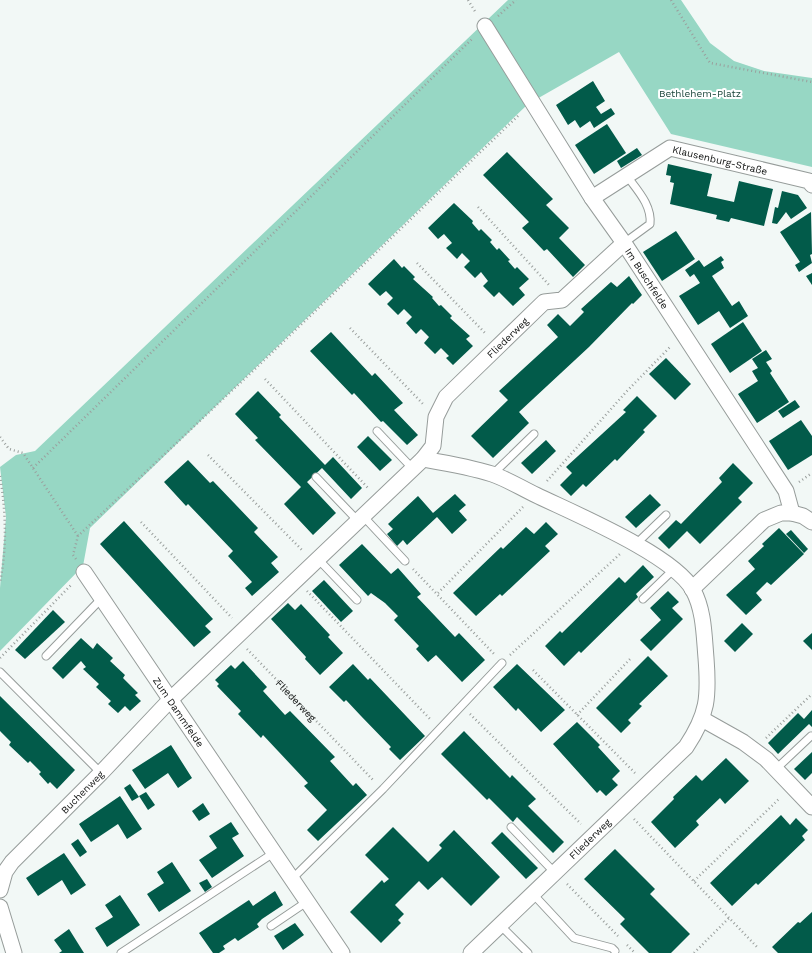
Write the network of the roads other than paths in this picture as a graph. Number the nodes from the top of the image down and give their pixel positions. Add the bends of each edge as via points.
1 (485, 26) road end
2 (627, 176) junction
3 (812, 185) edge
4 (592, 198) junction
5 (624, 243) junction
6 (376, 431) dead end
7 (534, 434) dead end
8 (418, 464) junction
9 (492, 474) junction
10 (316, 476) dead end
11 (792, 513) junction
12 (666, 515) dead end
13 (361, 519) junction
14 (812, 522) edge
15 (633, 544) junction
16 (404, 560) road end
17 (316, 561) junction
18 (674, 569) junction
19 (84, 572) road end
20 (692, 589) junction
21 (102, 598) junction
22 (643, 599) dead end
23 (357, 600) dead end
24 (46, 656) dead end
25 (502, 663) road end
26 (0, 672) edge
27 (171, 699) junction
28 (702, 719) junction
29 (811, 736) edge
30 (776, 769) junction
31 (101, 773) junction
32 (812, 807) edge
33 (511, 827) dead end
34 (275, 852) junction
35 (555, 872) junction
36 (292, 878) junction
37 (0, 890) edge
38 (533, 894) junction
39 (308, 902) junction
40 (0, 907) edge
41 (500, 925) junction
42 (271, 926) dead end
43 (615, 951) dead end
44 (14, 953) edge
45 (121, 953) edge
46 (342, 953) edge
47 (471, 953) edge
48 (528, 953) edge

1 - 4 street, Im Buschfelde
2 - 3 street, Klausenburg-Straße via 670,148 810,182
2 - 4 street, Klausenburg-Straße
2 - 5 lane via 651,215 650,224
4 - 5 street, Im Buschfelde
5 - 8 street, Fliederweg via 562,300 544,302 446,397 436,417 433,446
5 - 11 street, Im Buschfelde via 786,491
6 - 8 lane
7 - 9 lane
8 - 9 street, Fliederweg
8 - 13 street, Fliederweg
9 - 15 street, Fliederweg
10 - 13 lane
11 - 14 street
11 - 20 street via 781,513 764,520
12 - 15 lane
13 - 16 lane
13 - 17 street, Fliederweg
15 - 18 street, Fliederweg
17 - 23 lane
17 - 27 street, Fliederweg
18 - 20 street, Fliederweg
18 - 22 lane
19 - 21 street, Zum Dammfelde
20 - 28 street, Fliederweg via 704,628 707,701
21 - 24 lane
21 - 27 street, Zum Dammfelde
25 - 36 lane via 383,790
26 - 31 lane
27 - 31 street, Buchenweg
27 - 34 street, Zum Dammfelde
28 - 30 street via 754,750
28 - 35 street, Fliederweg via 686,747
29 - 30 lane
30 - 32 street
31 - 37 street, Buchenweg via 12,862 5,872
33 - 35 lane
34 - 36 street, Zum Dammfelde
34 - 45 lane
35 - 38 street, Fliederweg
36 - 39 street, Zum Dammfelde
38 - 41 street, Fliederweg
38 - 43 lane via 574,938
39 - 42 lane
39 - 46 street, Zum Dammfelde
40 - 44 street
41 - 47 street, Fliederweg
41 - 48 lane

